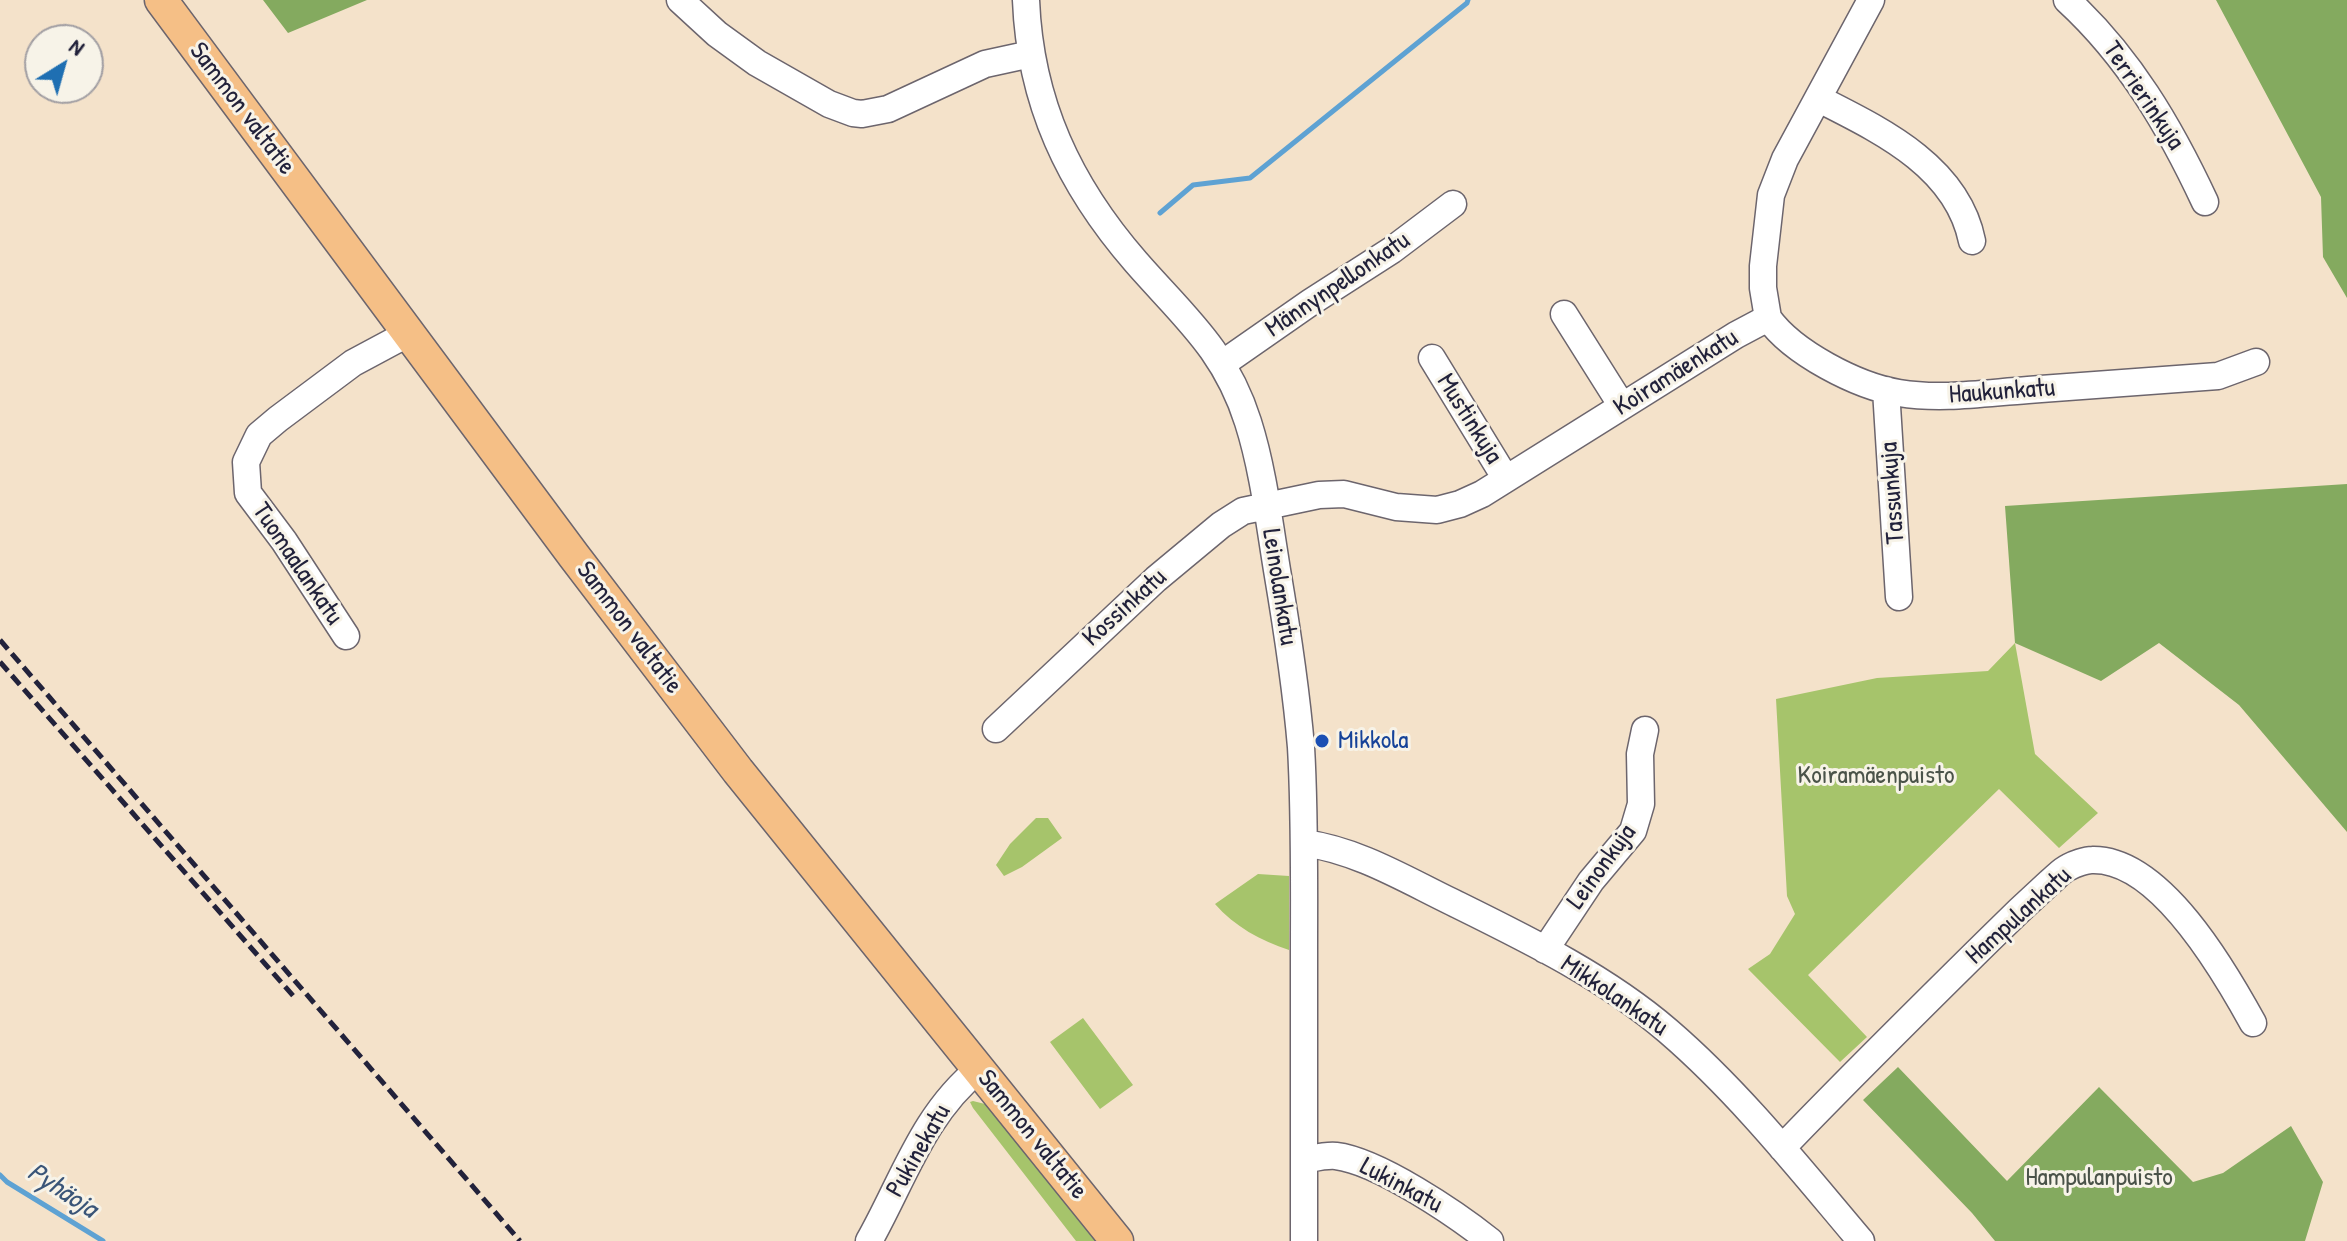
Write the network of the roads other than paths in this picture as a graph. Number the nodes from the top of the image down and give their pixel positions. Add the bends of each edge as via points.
1 (161, 0) edge
2 (680, 0) edge
3 (1026, 0) edge
4 (1871, 0) edge
5 (2067, 0) edge
6 (1031, 54) junction
7 (1819, 99) junction
8 (2205, 202) dead end
9 (1453, 204) dead end
10 (1972, 241) dead end
11 (1564, 314) dead end
12 (1768, 318) junction
13 (409, 333) junction
14 (1432, 358) dead end
15 (2256, 362) dead end
16 (1222, 364) junction
17 (1886, 390) junction
18 (1622, 406) junction
19 (1506, 479) junction
20 (1265, 505) junction
21 (1899, 597) dead end
22 (346, 636) dead end
23 (996, 729) dead end
24 (1645, 730) dead end
25 (1304, 843) junction
26 (1545, 950) junction
27 (2253, 1023) dead end
28 (979, 1069) junction
29 (1782, 1148) junction
30 (1304, 1160) junction
31 (869, 1241) edge
32 (1117, 1241) edge
33 (1304, 1241) edge
34 (1490, 1241) edge
35 (1861, 1241) edge

1 - 13 main road, Sammon valtatie
2 - 6 street via 757,63 853,113 888,109 985,64
3 - 6 street, Leinolankatu
4 - 7 street, Koiramäenkatu
5 - 8 street, Terrierinkuja via 2107,40 2150,98
6 - 16 street, Leinolankatu via 1066,164 1137,263 1201,332
7 - 10 street via 1921,159 1955,200
7 - 12 street, Koiramäenkatu via 1771,195 1763,266
9 - 16 street, Männynpellonkatu
11 - 18 street
12 - 17 street, Haukunkatu via 1820,360
12 - 18 street, Koiramäenkatu
13 - 22 street, Tuomaalankatu via 353,363 278,419 259,435 246,462 248,493
13 - 28 main road, Sammon valtatie via 738,771
14 - 19 street, Mustinkuja
15 - 17 street, Haukunkatu via 2218,376 1935,396
16 - 20 street, Leinolankatu via 1248,422
17 - 21 street, Tassunkuja
18 - 19 street, Koiramäenkatu
19 - 20 street, Koiramäenkatu via 1437,510 1344,494
20 - 23 street, Kossinkatu via 1221,525 1168,568
20 - 25 street, Leinolankatu via 1295,687
24 - 26 street, Leinonkuja via 1641,804 1633,831 1591,881
25 - 26 street, Mikkolankatu via 1346,852
25 - 30 street, Leinolankatu
26 - 29 street, Mikkolankatu via 1610,988 1668,1031
27 - 29 street, Hampulankatu via 2221,965 2170,904 2141,877 2092,860 2068,867 2027,902
28 - 31 street, Pukinekatu via 931,1121
28 - 32 main road, Sammon valtatie
29 - 35 street, Mikkolankatu
30 - 33 street, Leinolankatu
30 - 34 street, Lukinkatu via 1354,1160 1429,1199

